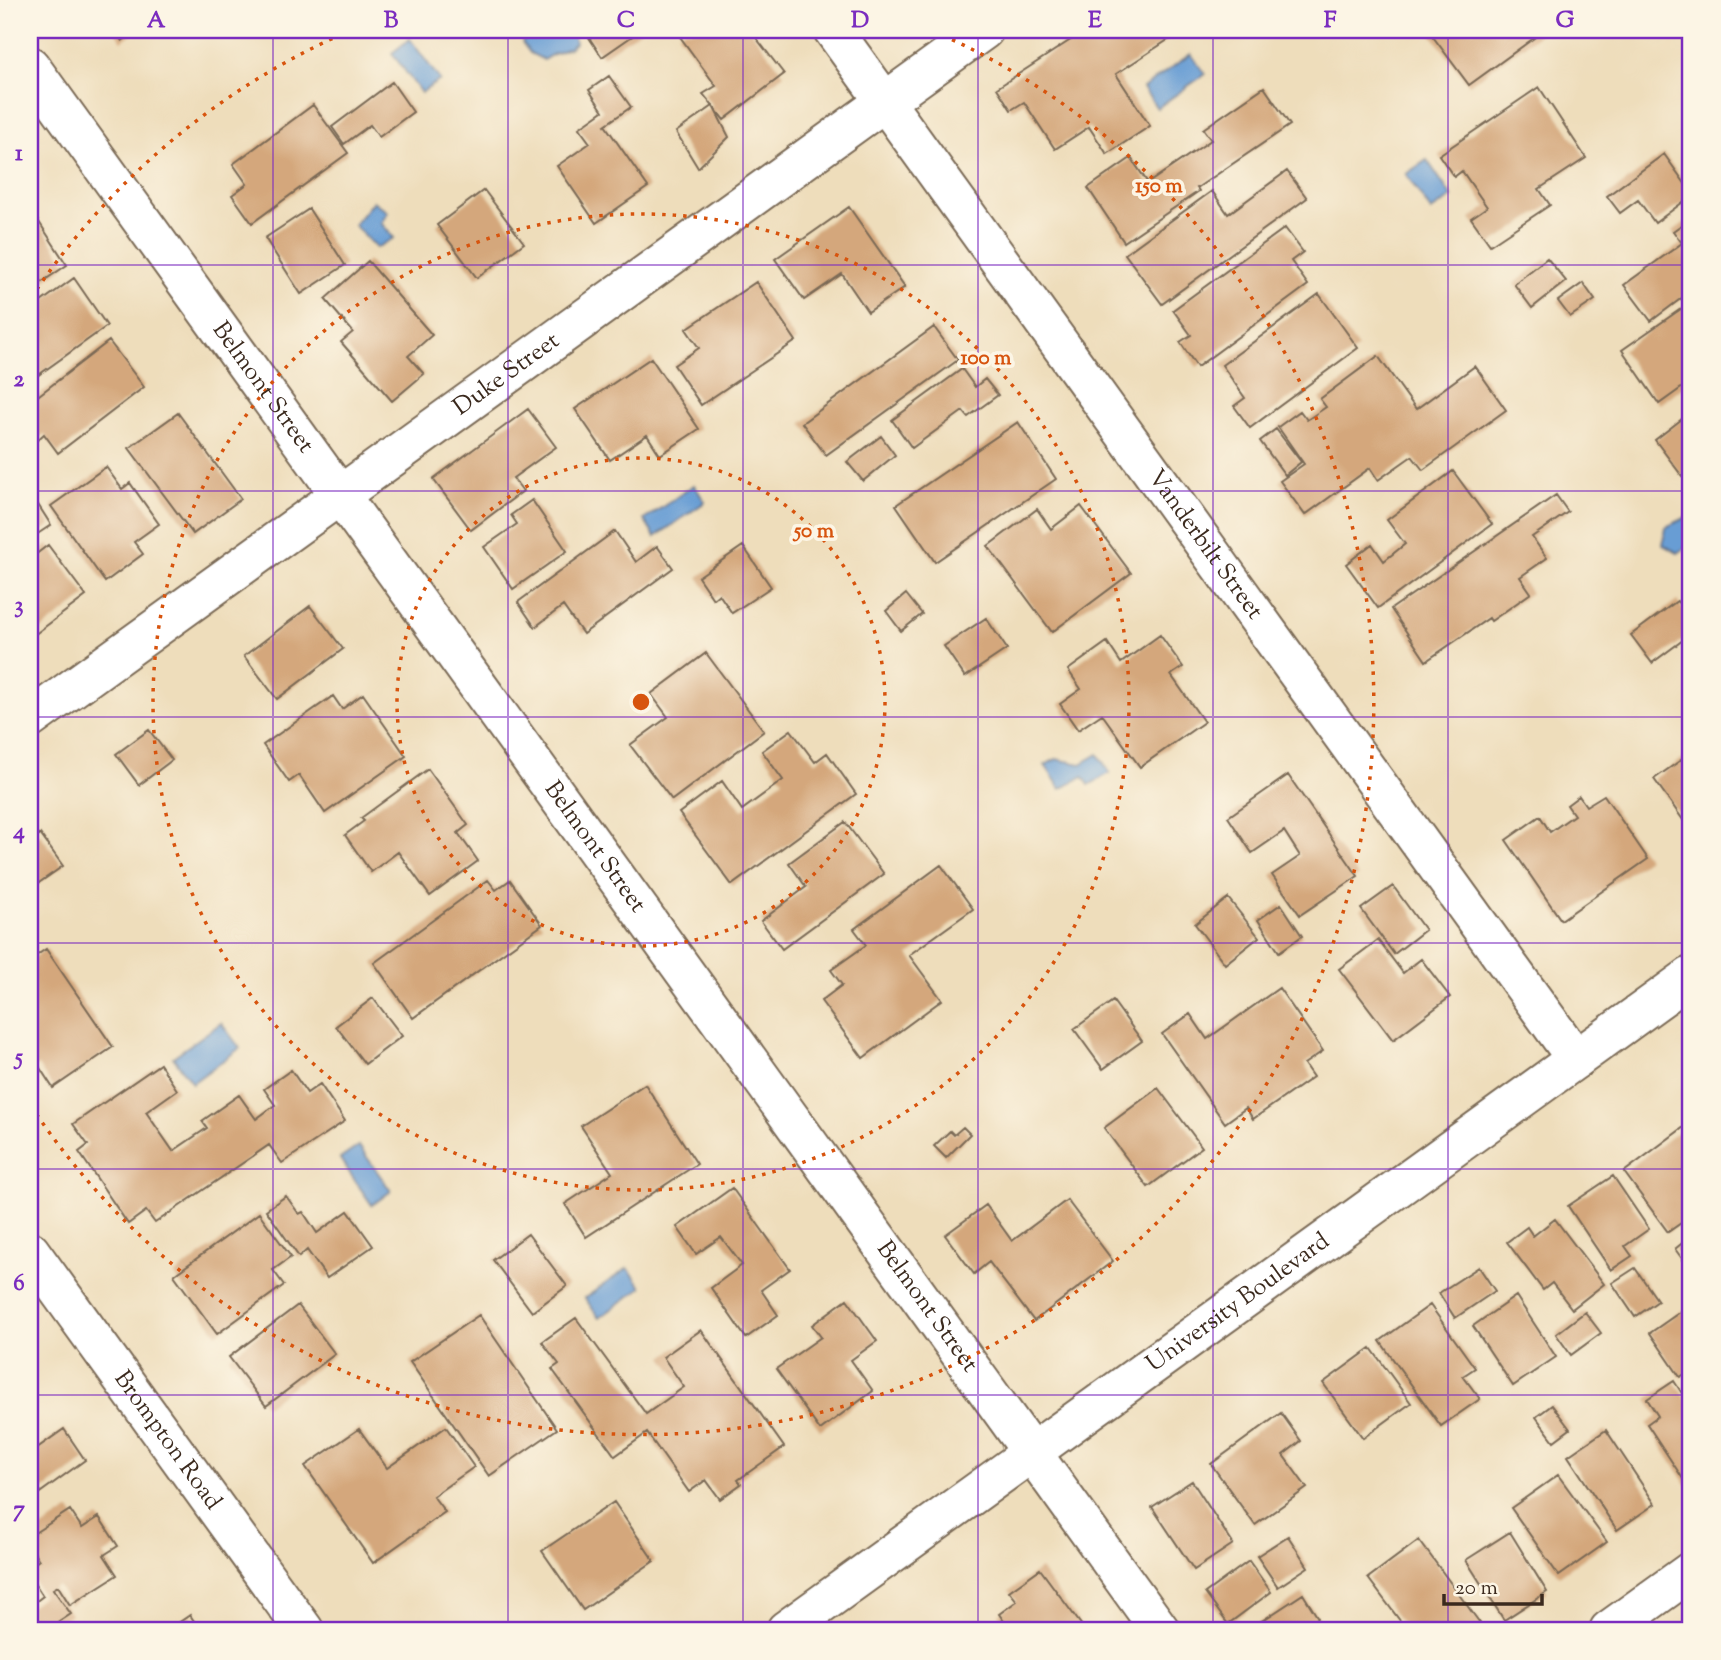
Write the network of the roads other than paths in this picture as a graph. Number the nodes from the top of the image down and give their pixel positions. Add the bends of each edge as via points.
1 (833, 30) edge
2 (984, 30) edge
3 (30, 66) edge
4 (885, 101) junction
5 (340, 495) junction
6 (30, 719) edge
7 (1691, 976) edge
8 (1577, 1059) junction
9 (30, 1251) edge
10 (1032, 1452) junction
11 (1691, 1571) edge
12 (304, 1630) edge
13 (786, 1630) edge
14 (1160, 1630) edge
15 (1609, 1630) edge

1 - 4 street, Vanderbilt Street
2 - 4 street, Duke Street
3 - 5 street, Belmont Street
4 - 5 street, Duke Street
4 - 8 street, Vanderbilt Street
5 - 6 street, Duke Street
5 - 10 street, Belmont Street
7 - 8 street, University Boulevard
8 - 10 street, University Boulevard
9 - 12 street, Brompton Road
10 - 13 street, University Boulevard
10 - 14 street, Belmont Street
11 - 15 street

